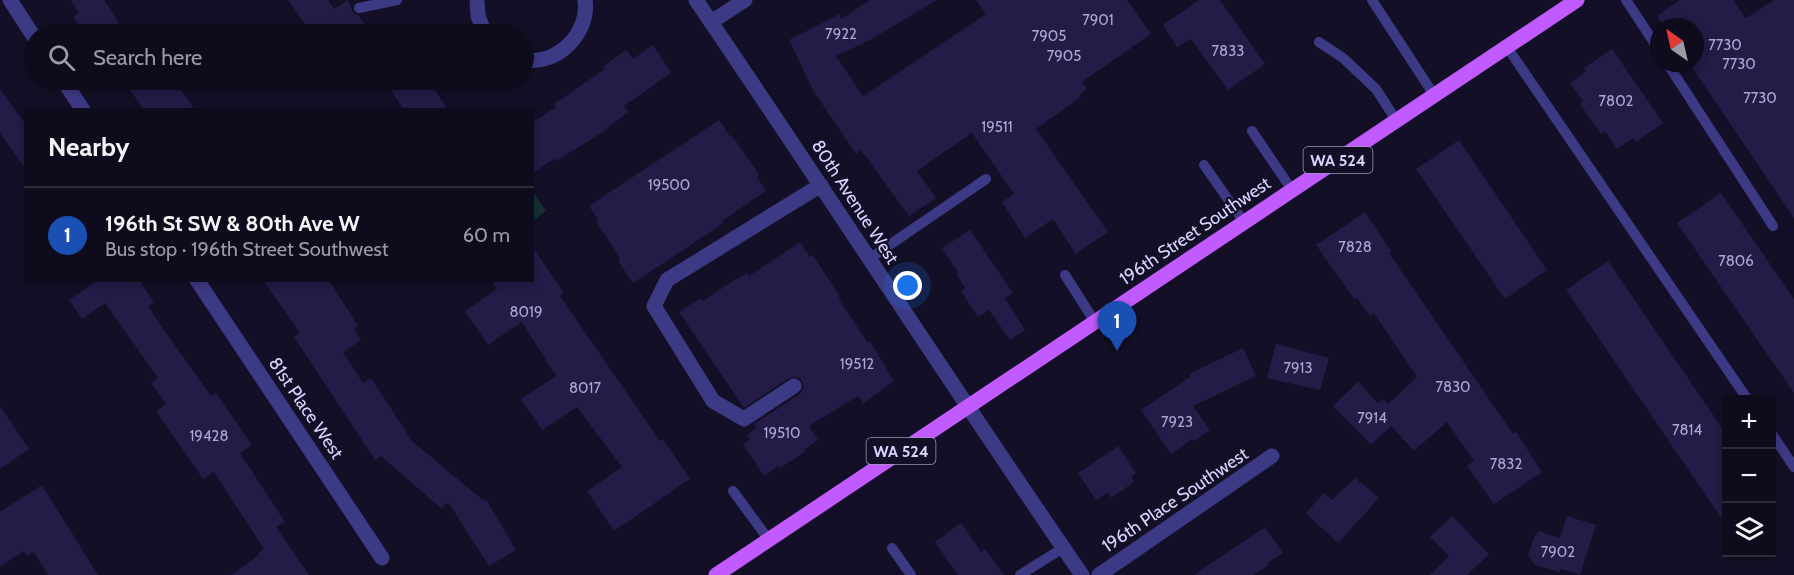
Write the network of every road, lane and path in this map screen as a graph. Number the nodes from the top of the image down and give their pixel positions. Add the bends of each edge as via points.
1 (10, 0) edge
2 (397, 0) edge
3 (477, 0) edge
4 (585, 0) edge
5 (696, 0) edge
6 (745, 0) edge
7 (1372, 0) edge
8 (1626, 0) edge
9 (1574, 1) edge
10 (359, 8) dead end
11 (711, 22) junction
12 (26, 24) edge
13 (481, 24) edge
14 (1650, 36) edge
15 (1318, 42) dead end
16 (1507, 47) junction
17 (534, 60) edge
18 (1673, 72) edge
19 (70, 90) edge
20 (1434, 95) junction
21 (82, 108) edge
22 (1396, 120) junction
23 (1252, 131) dead end
24 (1204, 165) dead end
25 (986, 179) dead end
26 (821, 185) junction
27 (1292, 190) junction
28 (1244, 222) junction
29 (1773, 226) dead end
30 (869, 259) junction
31 (1065, 275) dead end
32 (198, 282) edge
33 (1095, 322) junction
34 (794, 386) dead end
35 (1745, 395) edge
36 (967, 407) junction
37 (1776, 440) edge
38 (1272, 456) dead end
39 (1794, 467) edge
40 (733, 490) dead end
41 (769, 540) junction
42 (892, 548) dead end
43 (1063, 548) junction
44 (382, 558) dead end
45 (717, 575) edge
46 (911, 575) edge
47 (1020, 575) edge
48 (1082, 575) edge
49 (1099, 575) edge

1 - 12 street
2 - 10 lane
3 - 13 street
4 - 17 street via 583,23 575,39 562,51
5 - 11 street, 80th Avenue West
6 - 11 street
7 - 20 lane
8 - 14 lane
9 - 16 main road, 196th Street Southwest / WA 524
11 - 26 street, 80th Avenue West
15 - 22 lane via 1376,89
16 - 20 main road, 196th Street Southwest / WA 524
16 - 35 lane
18 - 29 lane
19 - 21 street
20 - 22 main road, 196th Street Southwest / WA 524
22 - 27 main road, 196th Street Southwest / WA 524
23 - 27 lane
24 - 28 lane
25 - 30 lane
26 - 30 street, 80th Avenue West
26 - 34 street via 667,280 654,306 713,401 728,410 744,418
27 - 28 main road, 196th Street Southwest / WA 524
28 - 33 main road, 196th Street Southwest / WA 524
30 - 36 street, 80th Avenue West
31 - 33 lane
32 - 44 street, 81st Place West
33 - 36 main road, 196th Street Southwest / WA 524
36 - 41 main road, 196th Street Southwest / WA 524
36 - 43 street, 80th Avenue West
37 - 39 lane
38 - 49 street, 196th Place Southwest
40 - 41 lane
41 - 45 main road, 196th Street Southwest / WA 524
42 - 46 lane
43 - 47 lane
43 - 48 street, 80th Avenue West

